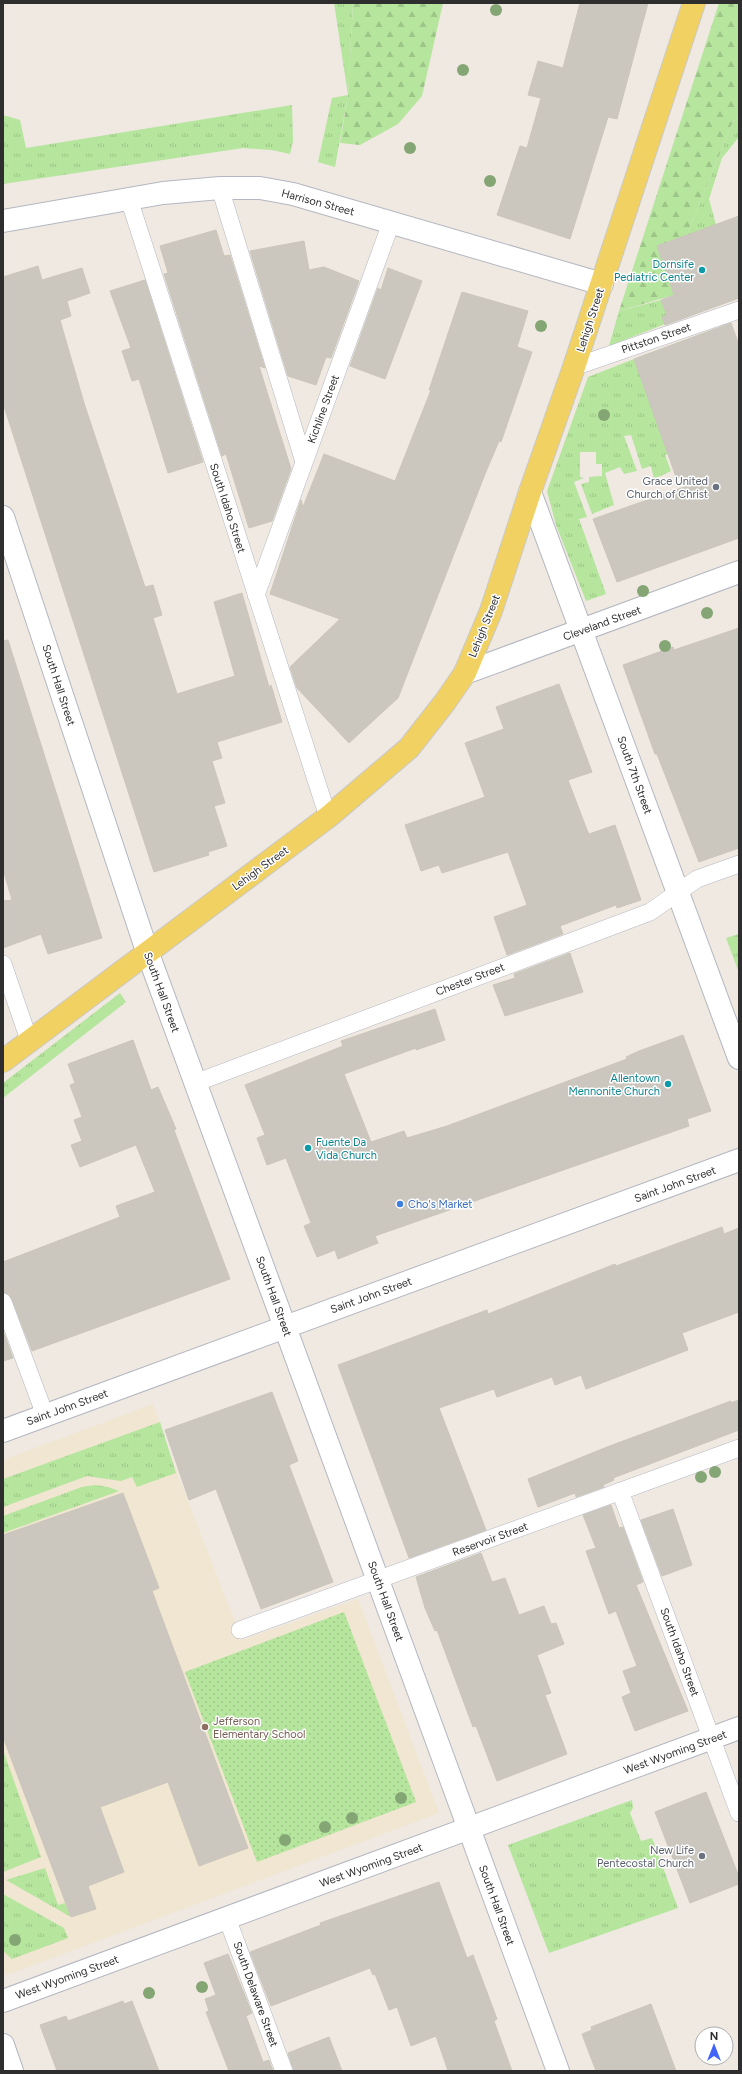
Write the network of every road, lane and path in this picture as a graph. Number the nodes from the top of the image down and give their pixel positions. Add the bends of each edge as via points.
1 (694, 3) edge
2 (220, 188) junction
3 (129, 199) junction
4 (3, 221) edge
5 (391, 224) junction
6 (602, 284) junction
7 (739, 310) edge
8 (574, 367) junction
9 (304, 462) junction
10 (530, 492) junction
11 (3, 517) edge
12 (8, 550) edge
13 (739, 572) edge
14 (256, 595) junction
15 (581, 630) junction
16 (465, 673) junction
17 (328, 817) junction
18 (739, 864) edge
19 (678, 893) junction
20 (147, 951) junction
21 (3, 964) edge
22 (29, 1040) junction
23 (739, 1058) edge
24 (3, 1060) edge
25 (195, 1083) junction
26 (739, 1160) edge
27 (3, 1302) edge
28 (285, 1327) junction
29 (45, 1415) junction
30 (3, 1431) edge
31 (739, 1448) edge
32 (620, 1491) junction
33 (378, 1580) junction
34 (240, 1630) dead end
35 (739, 1728) edge
36 (712, 1738) junction
37 (739, 1813) edge
38 (469, 1828) junction
39 (227, 1918) junction
40 (3, 2001) edge
41 (3, 2045) edge
42 (12, 2071) edge
43 (284, 2071) edge
44 (558, 2071) edge

1 - 6 main road, Lehigh Street
2 - 3 street, Harrison Street
2 - 5 street, Harrison Street via 260,188 293,194
2 - 9 lane
3 - 4 street, Harrison Street
3 - 14 lane, South Idaho Street
5 - 6 street, Harrison Street
5 - 9 lane, Kichline Street
6 - 8 main road, Lehigh Street
7 - 8 lane, Pittston Street
8 - 10 main road, Lehigh Street
9 - 14 lane, Kichline Street
10 - 15 street, South 7th Street
10 - 16 main road, Lehigh Street via 491,611
11 - 12 street, South Hall Street
12 - 20 street, South Hall Street
13 - 15 street, Cleveland Street
14 - 17 lane, South Idaho Street
15 - 16 street, Cleveland Street
15 - 19 street, South 7th Street
16 - 17 main road, Lehigh Street via 409,748
17 - 20 main road, Lehigh Street
18 - 19 lane, Chester Street via 697,880
19 - 23 street, South 7th Street
19 - 25 lane, Chester Street via 650,912
20 - 22 main road, Lehigh Street
20 - 25 street, South Hall Street
21 - 22 lane
22 - 24 main road, Lehigh Street
25 - 28 street, South Hall Street
26 - 28 street, Saint John Street
27 - 29 lane
28 - 29 street, Saint John Street
28 - 33 street, South Hall Street
29 - 30 street, Saint John Street
31 - 32 lane, Reservoir Street
32 - 33 lane, Reservoir Street
32 - 36 lane, South Idaho Street
33 - 34 lane, Reservoir Street
33 - 38 street, South Hall Street
35 - 36 street, West Wyoming Street
36 - 37 lane, South Idaho Street
36 - 38 street, West Wyoming Street
38 - 39 street, West Wyoming Street
38 - 44 street, South Hall Street
39 - 40 street, West Wyoming Street
39 - 43 lane, South Delaware Street
41 - 42 street

